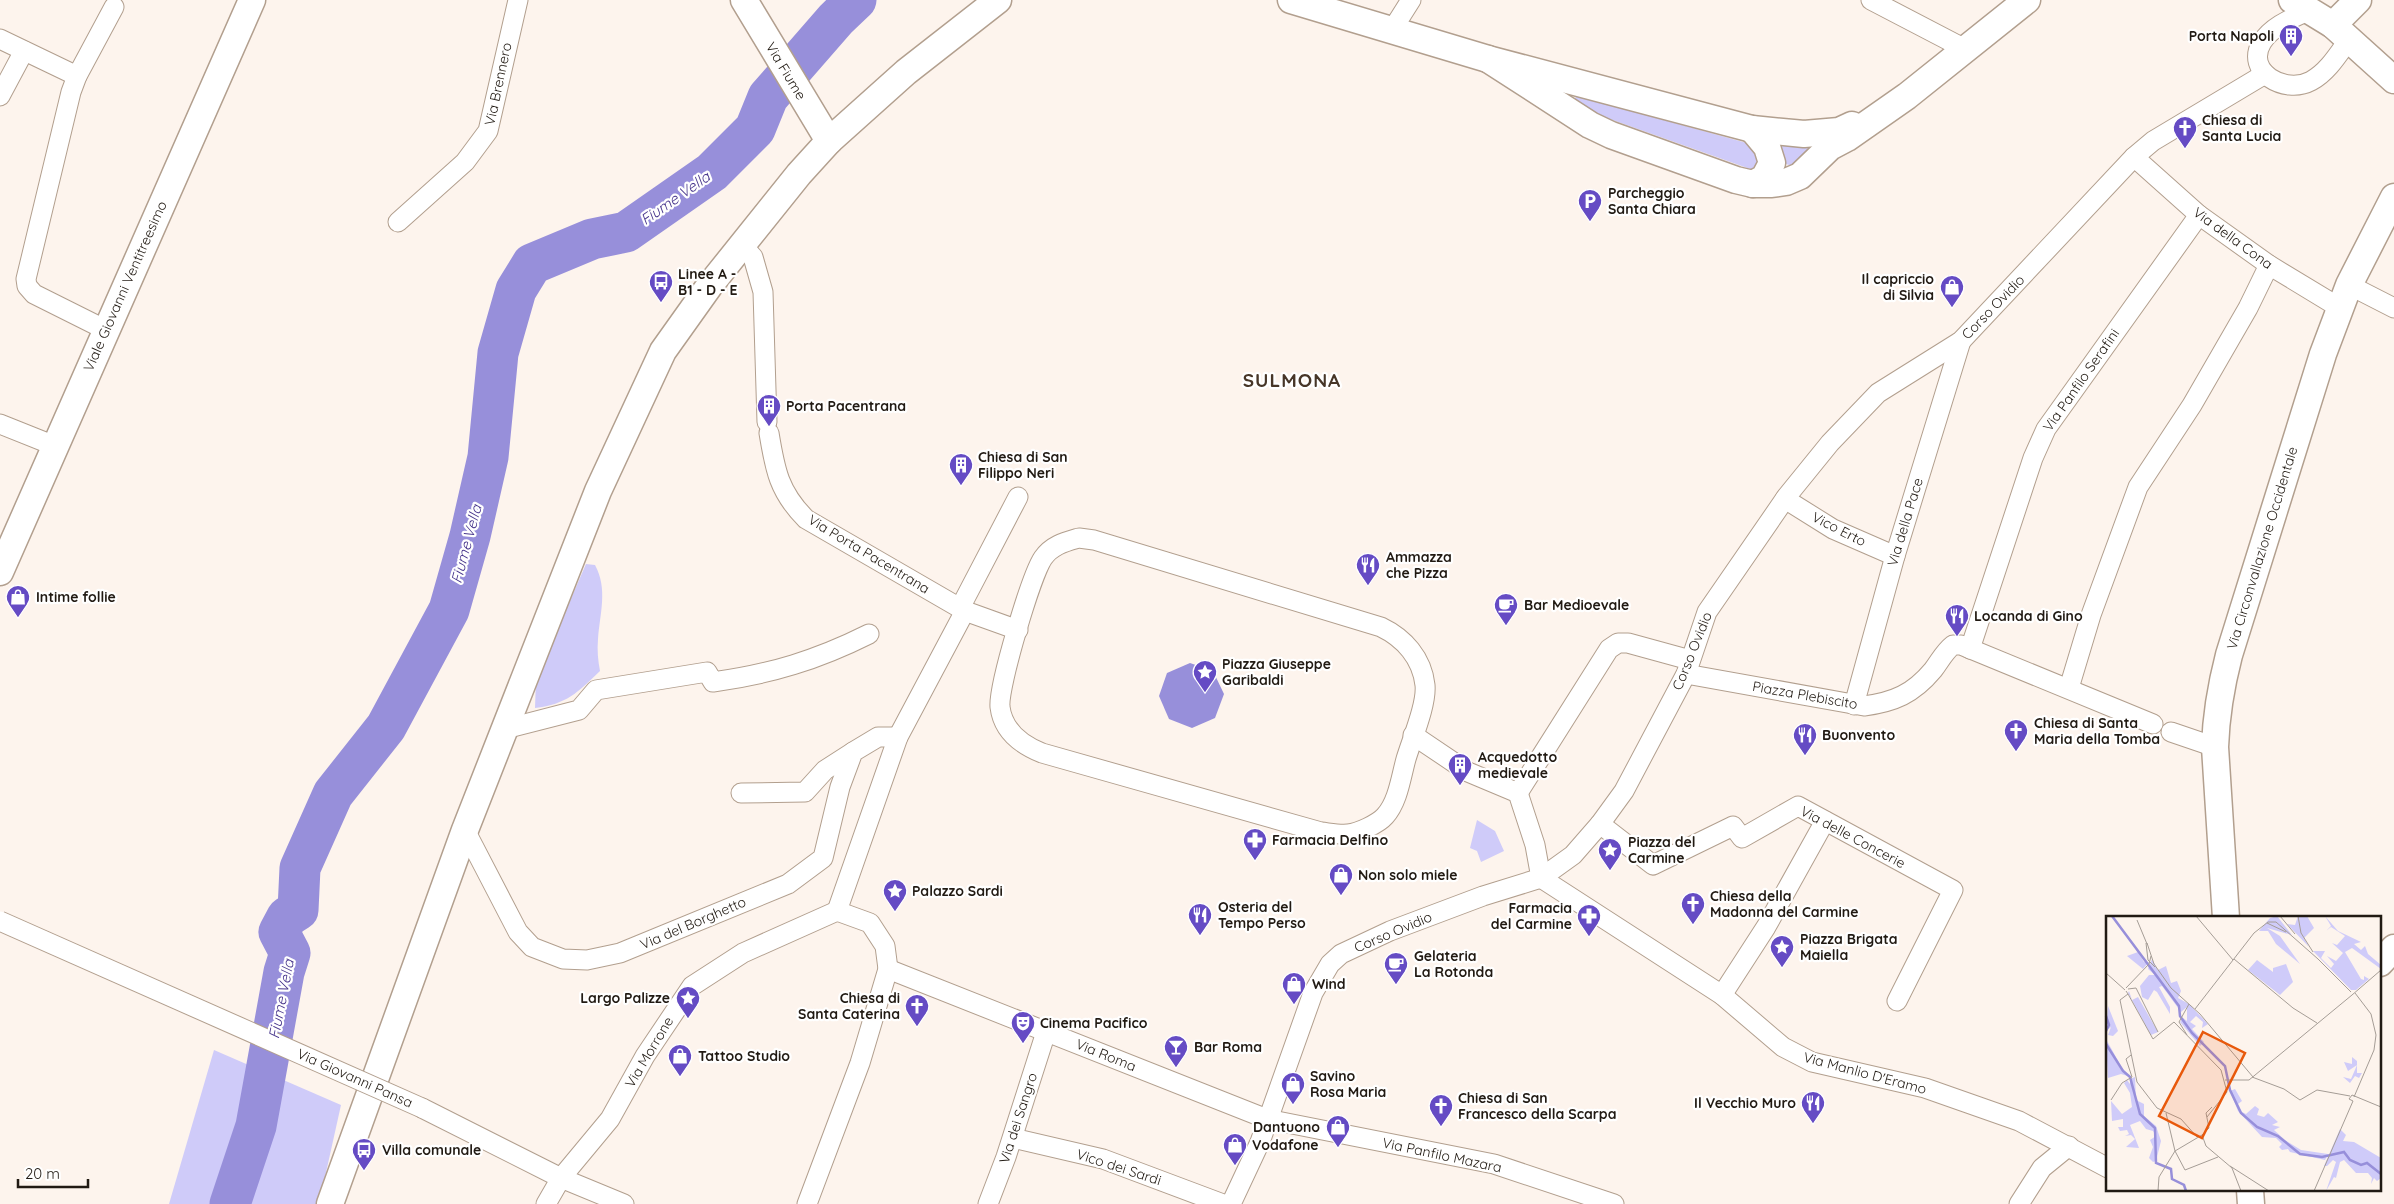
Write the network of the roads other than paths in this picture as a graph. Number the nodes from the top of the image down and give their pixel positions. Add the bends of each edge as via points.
1 (252, 0) edge
2 (518, 0) edge
3 (744, 0) edge
4 (998, 0) edge
5 (1291, 0) edge
6 (1411, 0) edge
7 (1871, 0) edge
8 (2027, 0) edge
9 (2358, 0) edge
10 (110, 2) edge
11 (2301, 5) edge
12 (1392, 30) junction
13 (2341, 32) junction
14 (0, 39) edge
15 (1967, 50) junction
16 (24, 51) junction
17 (1488, 59) junction
18 (2265, 74) junction
19 (77, 76) junction
20 (2394, 80) edge
21 (1587, 85) junction
22 (0, 96) edge
23 (1554, 103) junction
24 (1879, 116) junction
25 (1752, 129) junction
26 (829, 141) junction
27 (2134, 157) junction
28 (1753, 184) junction
29 (2394, 197) edge
30 (2199, 215) junction
31 (398, 222) dead end
32 (742, 245) junction
33 (2269, 265) junction
34 (2344, 297) junction
35 (2394, 308) edge
36 (106, 330) junction
37 (1961, 341) junction
38 (0, 424) edge
39 (55, 446) junction
40 (1018, 497) dead end
41 (1785, 499) junction
42 (1895, 556) junction
43 (0, 572) edge
44 (963, 610) junction
45 (1018, 630) junction
46 (869, 634) dead end
47 (1966, 647) junction
48 (1688, 667) junction
49 (2069, 688) junction
50 (1854, 705) junction
51 (2153, 724) dead end
52 (505, 729) junction
53 (2171, 732) dead end
54 (1413, 735) junction
55 (898, 736) junction
56 (2215, 747) junction
57 (853, 752) junction
58 (741, 793) dead end
59 (1518, 793) junction
60 (1825, 821) junction
61 (1600, 824) junction
62 (465, 830) junction
63 (1541, 878) junction
64 (837, 911) junction
65 (2226, 916) edge
66 (0, 921) edge
67 (2394, 948) edge
68 (2382, 961) edge
69 (888, 969) junction
70 (1722, 995) junction
71 (1897, 1001) dead end
72 (1046, 1032) junction
73 (1267, 1119) junction
74 (1013, 1138) junction
75 (2069, 1146) junction
76 (2106, 1167) edge
77 (561, 1178) junction
78 (330, 1204) edge
79 (546, 1204) edge
80 (624, 1204) edge
81 (807, 1204) edge
82 (988, 1204) edge
83 (1222, 1204) edge
84 (1231, 1204) edge
85 (1614, 1204) edge
86 (2019, 1204) edge

1 - 36 street, Viale Giovanni Ventitreesimo
2 - 31 street, Via Brennero via 488,131 465,162
3 - 26 street, Via Fiume
4 - 26 street via 906,72
5 - 12 street
6 - 12 street
7 - 15 street
8 - 15 street
9 - 13 street
10 - 19 street
11 - 13 street
11 - 18 street via 2262,43 2257,54
12 - 17 street
13 - 18 street via 2329,67 2311,81 2296,86 2280,84
13 - 20 street
14 - 16 street
15 - 24 street
16 - 19 street
16 - 22 street
17 - 21 street
17 - 23 street
18 - 27 street, Corso Ovidio via 2153,141
19 - 36 street via 61,128 26,279 34,294
21 - 23 street via 1572,86
21 - 25 street
23 - 28 street via 1611,135
24 - 25 street via 1820,133 1782,134
24 - 28 street via 1830,147 1800,176 1786,182
25 - 28 street via 1767,147 1772,163 1764,178
26 - 32 street via 798,174
27 - 30 street, Via della Cona
27 - 37 street, Corso Ovidio
29 - 34 street, Via Circonvallazione Occidentale
30 - 33 street, Via della Cona
30 - 47 street, Via Panfilo Serafini via 2046,429
32 - 44 street, Via Porta Pacentrana via 753,256 763,292 768,428 774,463 790,503 806,519
32 - 52 street via 663,351 598,491
33 - 34 street, Via della Cona
33 - 49 street via 2192,405 2138,487 2090,615
34 - 35 street, Via della Cona
34 - 56 street, Via Circonvallazione Occidentale via 2323,354 2229,655 2218,703
36 - 39 street, Viale Giovanni Ventitreesimo
37 - 41 street, Corso Ovidio via 1878,393 1830,443
37 - 42 street, Via della Pace
38 - 39 street
39 - 43 street, Viale Giovanni Ventitreesimo
40 - 44 street
41 - 42 street, Vico Erto via 1833,529
41 - 48 street, Corso Ovidio via 1707,612
42 - 50 street, Via della Pace
44 - 45 street, Via Porta Pacentrana
44 - 55 street
45 - 54 street via 1030,587 1043,558 1055,546 1066,541 1079,538 1094,540 1393,633 1416,657 1425,685
45 - 54 street via 1003,681 1000,707 1005,723 1028,747 1321,832 1348,834 1385,816 1395,797
46 - 52 street via 804,664 751,677 713,682 707,672 596,690 579,710
47 - 49 street
47 - 50 street, Piazza Plebiscito via 1953,645 1945,651 1933,669 1904,695 1890,702
48 - 50 street, Piazza Plebiscito
48 - 59 street, Piazza Plebiscito via 1628,643 1618,643 1609,650
48 - 61 street, Corso Ovidio via 1624,791
49 - 51 street
52 - 62 street
53 - 56 street
54 - 59 street via 1468,772
55 - 57 street via 878,737
55 - 64 street
56 - 65 street, Via Circonvallazione Occidentale
57 - 58 street via 825,770 805,792
57 - 62 street, Via del Borghetto via 840,787 824,858 807,872 788,884 620,953 587,960 563,959 532,947 518,932
59 - 63 street via 1535,844
60 - 61 street, Via delle Concerie via 1798,806 1742,838 1733,826 1653,865
60 - 70 street via 1766,927
60 - 71 street, Via delle Concerie via 1953,890
61 - 63 street, Corso Ovidio via 1573,855
62 - 78 street
63 - 70 street, Via Manlio D'Eramo
63 - 73 street, Corso Ovidio via 1442,911 1341,954 1330,964 1314,993
64 - 69 street via 870,923 885,946
64 - 77 street, Via Morrone via 743,953 692,986 645,1056 610,1119
66 - 77 street, Via Giovanni Pansa, bridge via 422,1108
67 - 68 street
69 - 72 street, Via Roma
69 - 81 street via 860,1063
70 - 75 street, Via Manlio D'Eramo via 1783,1047 1812,1062 1925,1088 2019,1120
72 - 73 street, Via Roma
72 - 74 street, Via dei Sangro
73 - 84 street, Corso Ovidio via 1260,1142
73 - 85 street, Via Panfilo Mazara via 1494,1164
74 - 82 street, Via dei Sangro
74 - 83 street, Vico dei Sardi via 1103,1159
75 - 76 street, Via Manlio D'Eramo
75 - 86 street via 2042,1168
77 - 79 street, Via Morrone
77 - 80 street, Via Giovanni Pansa

